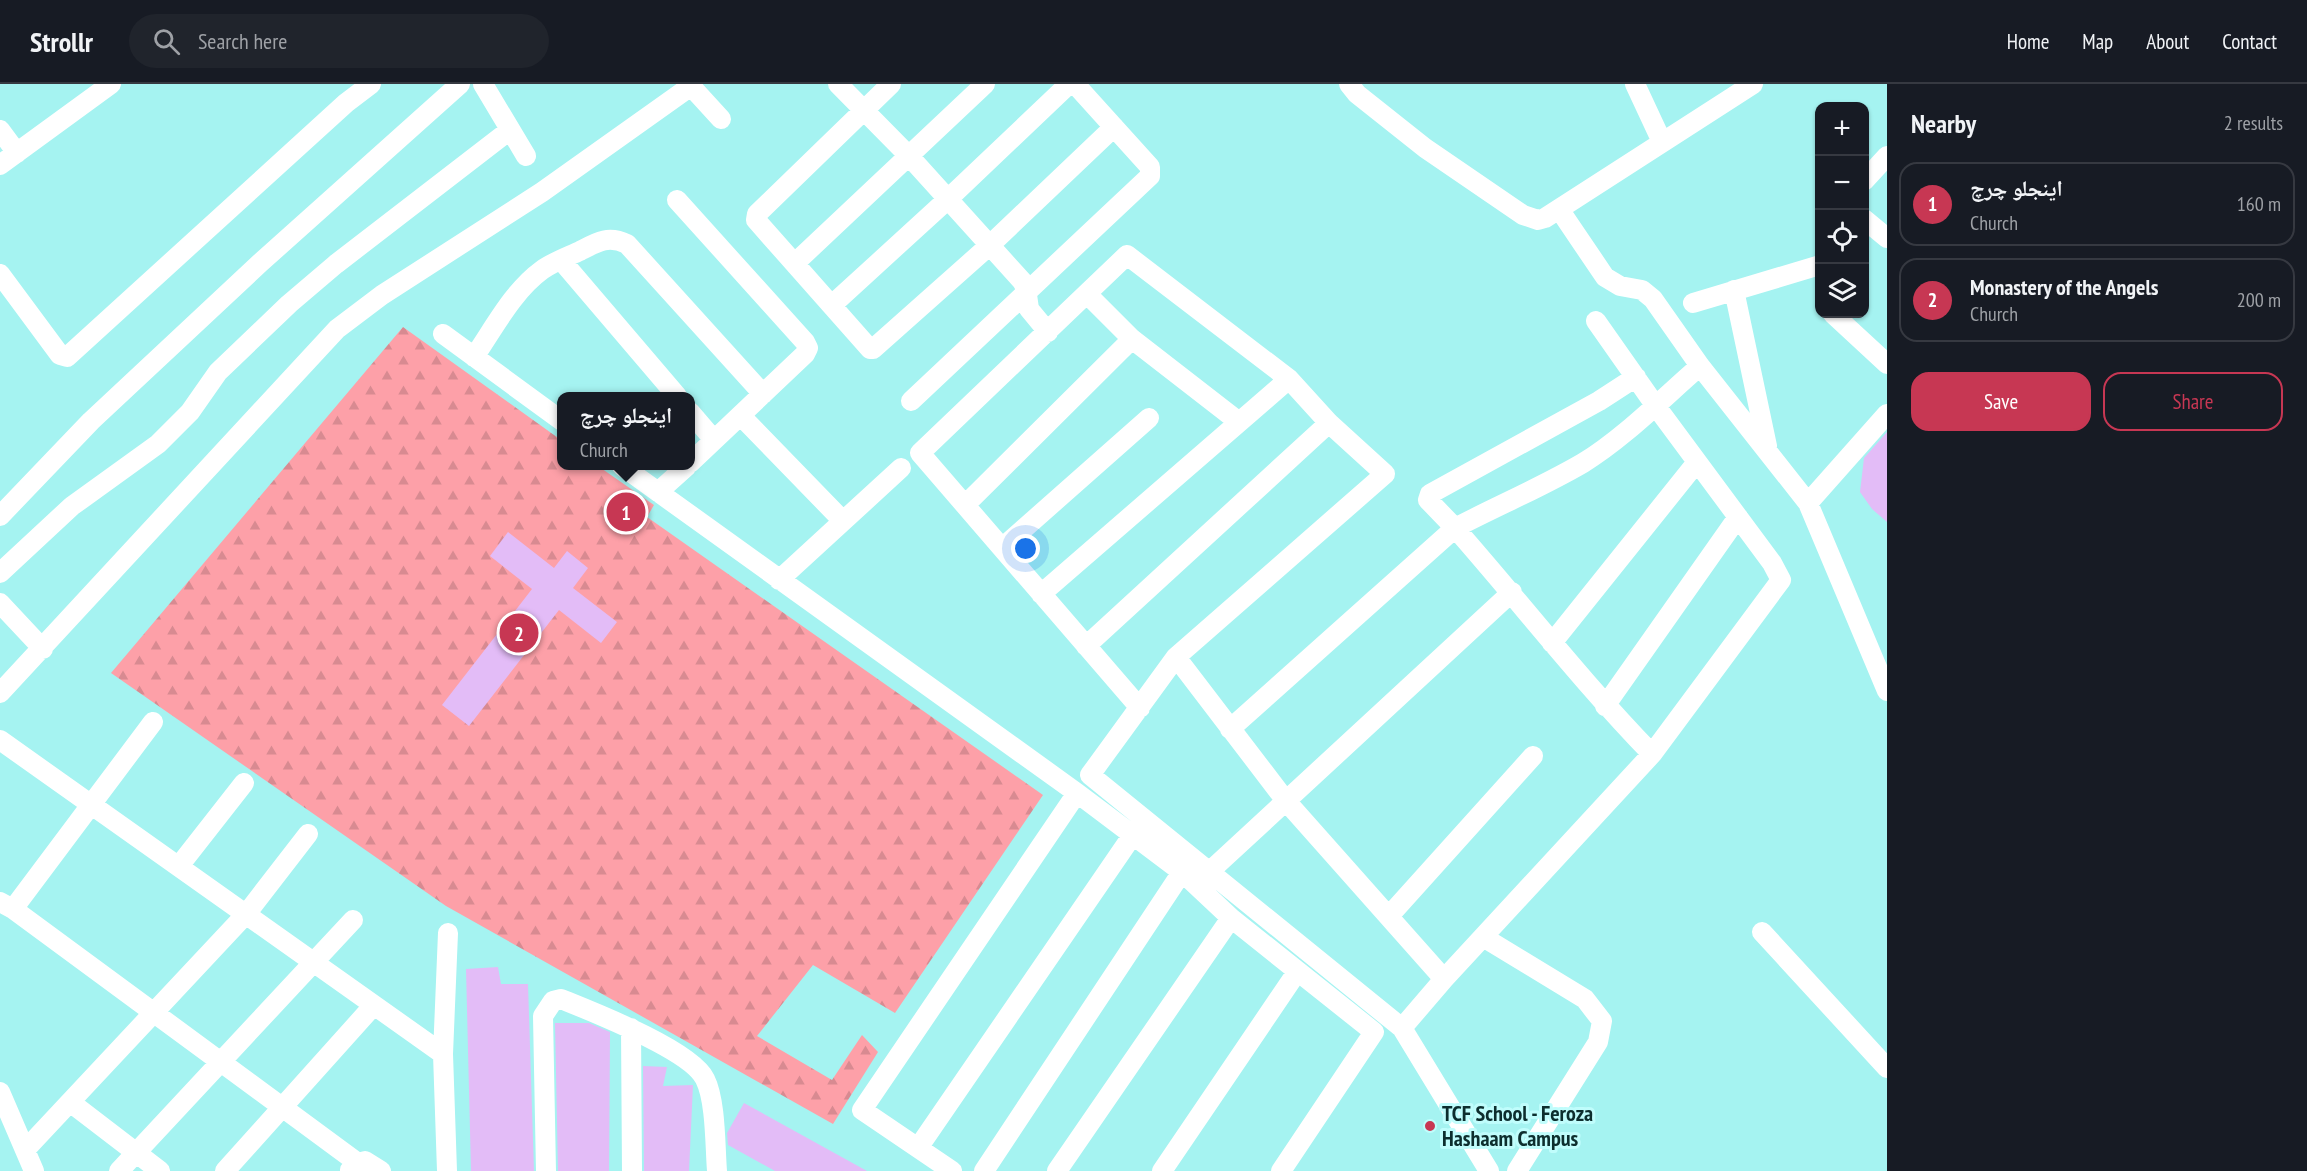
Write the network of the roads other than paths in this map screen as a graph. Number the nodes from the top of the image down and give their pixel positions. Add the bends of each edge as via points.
1 (111, 84) edge
2 (371, 84) edge
3 (460, 84) edge
4 (483, 84) edge
5 (838, 84) edge
6 (891, 84) edge
7 (985, 84) edge
8 (1069, 84) edge
9 (1075, 84) edge
10 (1349, 84) edge
11 (1635, 84) edge
12 (1754, 84) edge
13 (690, 85) edge
14 (864, 109) junction
15 (721, 119) dead end
16 (1114, 127) junction
17 (0, 130) edge
18 (510, 130) junction
19 (1662, 142) junction
20 (17, 153) junction
21 (525, 156) dead end
22 (909, 156) junction
23 (1887, 156) edge
24 (0, 165) edge
25 (1869, 176) edge
26 (677, 200) dead end
27 (948, 200) junction
28 (1559, 209) junction
29 (1869, 223) edge
30 (1887, 238) edge
31 (990, 245) junction
32 (561, 260) junction
33 (795, 263) junction
34 (1815, 266) edge
35 (3, 286) edge
36 (1734, 290) junction
37 (1027, 293) junction
38 (1087, 294) junction
39 (1693, 303) dead end
40 (832, 305) junction
41 (1837, 318) edge
42 (1596, 321) dead end
43 (1048, 332) junction
44 (443, 334) dead end
45 (1132, 339) junction
46 (474, 357) junction
47 (1887, 364) edge
48 (1700, 366) junction
49 (1636, 377) junction
50 (1289, 379) junction
51 (674, 392) edge
52 (764, 394) junction
53 (911, 402) dead end
54 (1655, 405) junction
55 (1887, 414) edge
56 (741, 416) junction
57 (557, 418) edge
58 (695, 418) edge
59 (1149, 418) dead end
60 (1239, 422) junction
61 (1329, 423) junction
62 (714, 440) junction
63 (1768, 451) junction
64 (695, 458) edge
65 (1697, 462) junction
66 (901, 468) dead end
67 (629, 470) edge
68 (682, 470) edge
69 (658, 492) junction
70 (1808, 503) junction
71 (965, 505) junction
72 (0, 516) edge
73 (1738, 517) junction
74 (843, 521) junction
75 (1455, 528) junction
76 (1002, 548) junction
77 (0, 573) edge
78 (778, 580) junction
79 (1512, 592) junction
80 (1041, 594) junction
81 (0, 603) edge
82 (1552, 643) junction
83 (1086, 646) junction
84 (43, 648) junction
85 (1176, 657) junction
86 (1887, 691) edge
87 (0, 693) edge
88 (1605, 706) junction
89 (1140, 708) junction
90 (153, 722) dead end
91 (1230, 729) junction
92 (0, 740) edge
93 (1652, 754) junction
94 (1533, 756) dead end
95 (244, 783) dead end
96 (1077, 792) junction
97 (1286, 801) junction
98 (92, 805) junction
99 (308, 834) dead end
100 (1132, 836) junction
101 (179, 866) junction
102 (1182, 872) junction
103 (1209, 872) junction
104 (7, 905) edge
105 (247, 913) junction
106 (1389, 916) junction
107 (1231, 918) junction
108 (353, 920) dead end
109 (1762, 932) dead end
110 (448, 933) dead end
111 (1483, 937) junction
112 (314, 962) junction
113 (1297, 972) junction
114 (1444, 978) junction
115 (374, 1005) junction
116 (153, 1013) junction
117 (631, 1028) junction
118 (1402, 1028) junction
119 (443, 1054) junction
120 (221, 1062) junction
121 (1887, 1068) edge
122 (0, 1092) edge
123 (70, 1102) junction
124 (283, 1108) junction
125 (918, 1148) junction
126 (25, 1150) junction
127 (135, 1154) junction
128 (354, 1167) edge
129 (34, 1171) edge
130 (119, 1171) edge
131 (160, 1171) edge
132 (225, 1171) edge
133 (381, 1171) edge
134 (447, 1171) edge
135 (546, 1171) edge
136 (632, 1171) edge
137 (717, 1171) edge
138 (952, 1171) edge
139 (984, 1171) edge
140 (1057, 1171) edge
141 (1162, 1171) edge
142 (1281, 1171) edge
143 (1490, 1171) edge
144 (1517, 1171) edge

1 - 20 street
2 - 35 street via 68,357 60,355
3 - 72 street via 99,413
4 - 18 street
5 - 14 street
6 - 14 street
7 - 22 street
8 - 27 street
9 - 16 street
10 - 28 street via 1425,148 1523,215 1538,220
11 - 19 street
12 - 19 street
13 - 15 street
13 - 84 street via 542,192 382,295 337,329
14 - 22 street
14 - 33 street via 757,213 759,225
16 - 31 street
16 - 37 street via 1150,167 1150,176
17 - 20 street
18 - 21 street
18 - 77 street via 289,304 218,372 190,412 158,444 72,506
19 - 28 street
20 - 24 street
22 - 27 street
22 - 33 street
23 - 25 street
26 - 52 street via 806,342 805,354
27 - 31 street
27 - 40 street
28 - 48 street via 1605,277 1620,286 1646,292
29 - 30 street
31 - 37 street via 1022,281
31 - 40 street via 873,349 867,347
32 - 46 street via 533,277
32 - 51 street
32 - 52 street via 604,239 627,244
33 - 40 street
34 - 36 street
36 - 39 street
36 - 63 street
37 - 43 street via 1029,309
37 - 53 street
38 - 43 street
38 - 45 street
38 - 50 street via 1127,255
41 - 47 street
42 - 49 street
43 - 71 street via 920,453
44 - 46 street
45 - 60 street
45 - 71 street
46 - 57 street
48 - 54 street
48 - 63 street
49 - 54 street
49 - 75 street via 1430,494 1428,500
50 - 60 street
50 - 61 street
52 - 56 street
54 - 65 street
54 - 75 street via 1583,462
55 - 70 street
56 - 62 street
56 - 74 street
58 - 62 street
59 - 76 street
60 - 80 street
61 - 83 street
61 - 85 street via 1386,474
62 - 64 street
63 - 70 street
65 - 73 street
65 - 82 street
66 - 74 street
67 - 69 street
68 - 69 street
69 - 78 street
70 - 86 street
71 - 76 street
73 - 88 street
73 - 93 street via 1781,580
74 - 78 street
75 - 79 street
75 - 91 street
76 - 80 street
78 - 96 street
79 - 82 street
79 - 97 street
80 - 83 street
81 - 84 street
82 - 88 street
83 - 89 street
84 - 87 street
85 - 89 street
85 - 91 street
88 - 93 street
89 - 103 street via 1090,775
90 - 98 street
91 - 97 street
92 - 98 street
93 - 111 street
94 - 106 street
95 - 101 street
96 - 100 street
96 - 125 street via 862,1110
97 - 103 street
97 - 106 street
98 - 101 street
98 - 104 street
99 - 105 street
100 - 102 street
100 - 125 street
101 - 105 street
102 - 107 street
102 - 139 street
103 - 118 street
104 - 116 street
105 - 112 street
105 - 116 street
106 - 114 street
107 - 113 street
107 - 140 street
108 - 112 street
109 - 121 street
110 - 119 street
111 - 114 street
111 - 144 street via 1585,999 1602,1020 1598,1042
112 - 115 street
112 - 120 street
113 - 141 street
113 - 142 street via 1374,1032
114 - 118 street
115 - 119 street
115 - 124 street
116 - 120 street
116 - 123 street
117 - 135 street via 561,999 547,1008 543,1016
117 - 136 street
117 - 137 street via 691,1063 704,1077 710,1092
118 - 143 street
119 - 134 street
120 - 124 street
120 - 127 street
122 - 126 street
123 - 126 street
123 - 127 street
124 - 128 street
124 - 132 street
125 - 138 street
126 - 129 street
127 - 130 street
127 - 131 street
128 - 133 street via 365,1161

